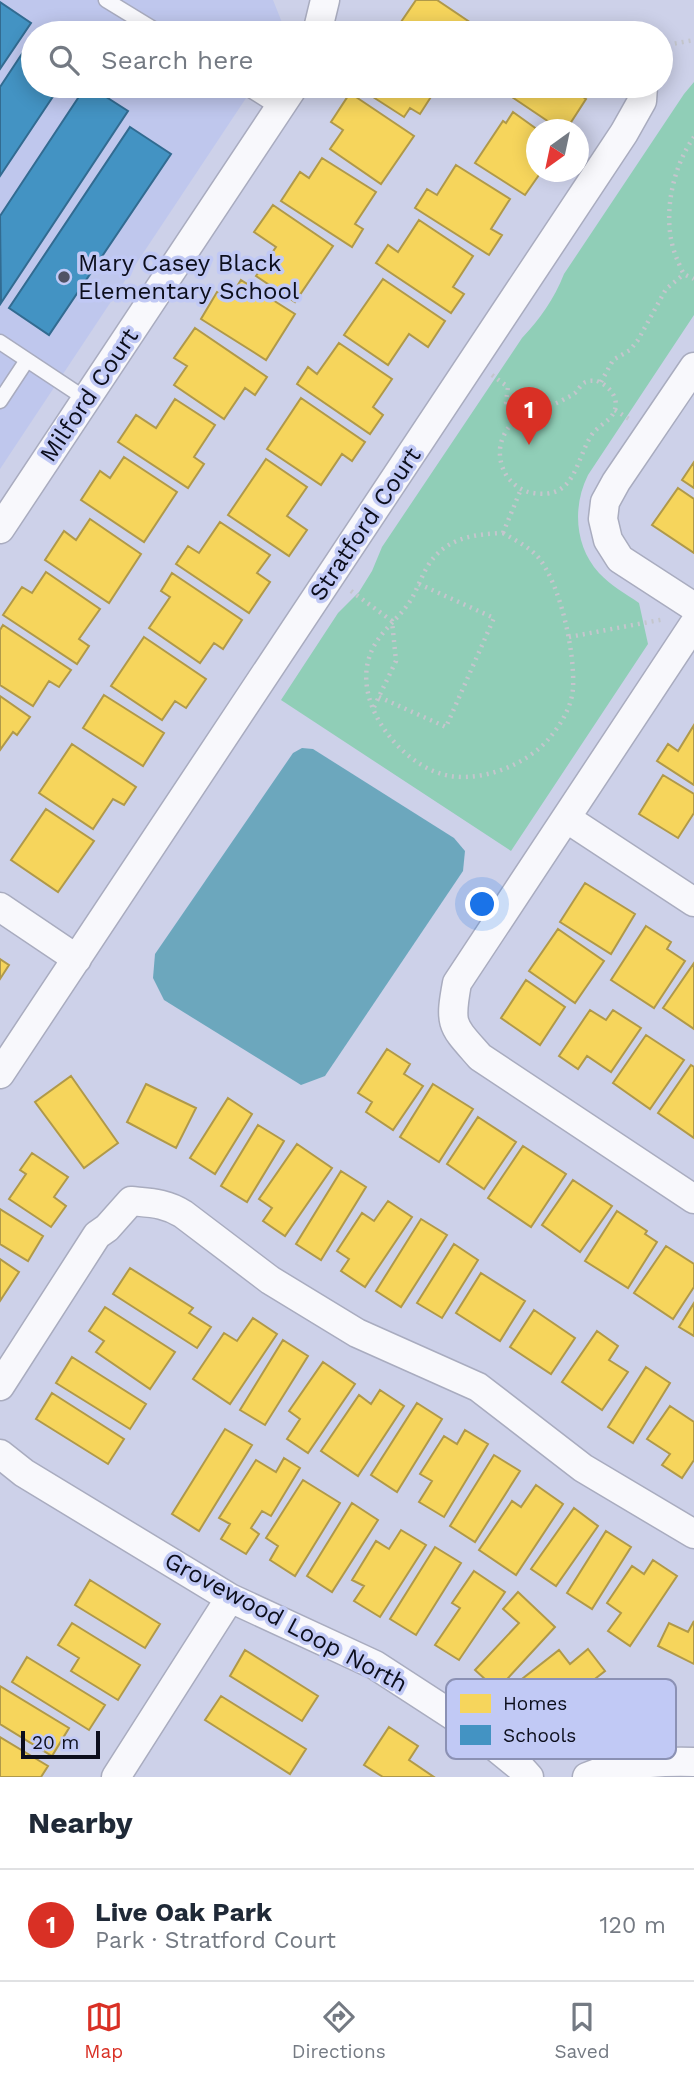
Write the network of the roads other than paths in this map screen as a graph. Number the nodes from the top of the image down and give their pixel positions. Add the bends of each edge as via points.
1 (106, 0) edge
2 (326, 0) edge
3 (140, 21) edge
4 (320, 21) edge
5 (285, 98) edge
6 (642, 98) edge
7 (0, 342) edge
8 (27, 360) junction
9 (694, 367) edge
10 (86, 399) junction
11 (0, 401) edge
12 (0, 529) edge
13 (687, 616) edge
14 (566, 818) junction
15 (694, 902) edge
16 (0, 907) edge
17 (77, 959) junction
18 (0, 1074) edge
19 (694, 1199) edge
20 (0, 1386) edge
21 (0, 1454) edge
22 (694, 1534) edge
23 (230, 1598) junction
24 (446, 1711) edge
25 (509, 1759) edge
26 (694, 1762) edge
27 (117, 1777) edge
28 (529, 1777) edge
29 (587, 1777) edge

1 - 3 lane
2 - 4 street
5 - 10 street, Milford Court
6 - 17 street, Stratford Court via 624,133
7 - 8 lane
8 - 10 lane
8 - 11 lane
9 - 13 street via 616,482 605,502 603,519 608,540 620,559
10 - 12 street, Milford Court
13 - 14 street
14 - 15 street
14 - 19 street via 457,983 451,1014 458,1032 480,1057
16 - 17 street
17 - 18 street, Stratford Court
20 - 22 street via 97,1235 131,1201 158,1203 177,1210 270,1280 357,1333 478,1387 583,1468
21 - 23 street, Grovewood Loop North
23 - 24 street, Grovewood Loop North via 375,1665
23 - 27 street
25 - 28 street, Grovewood Loop North
26 - 29 street via 661,1761

